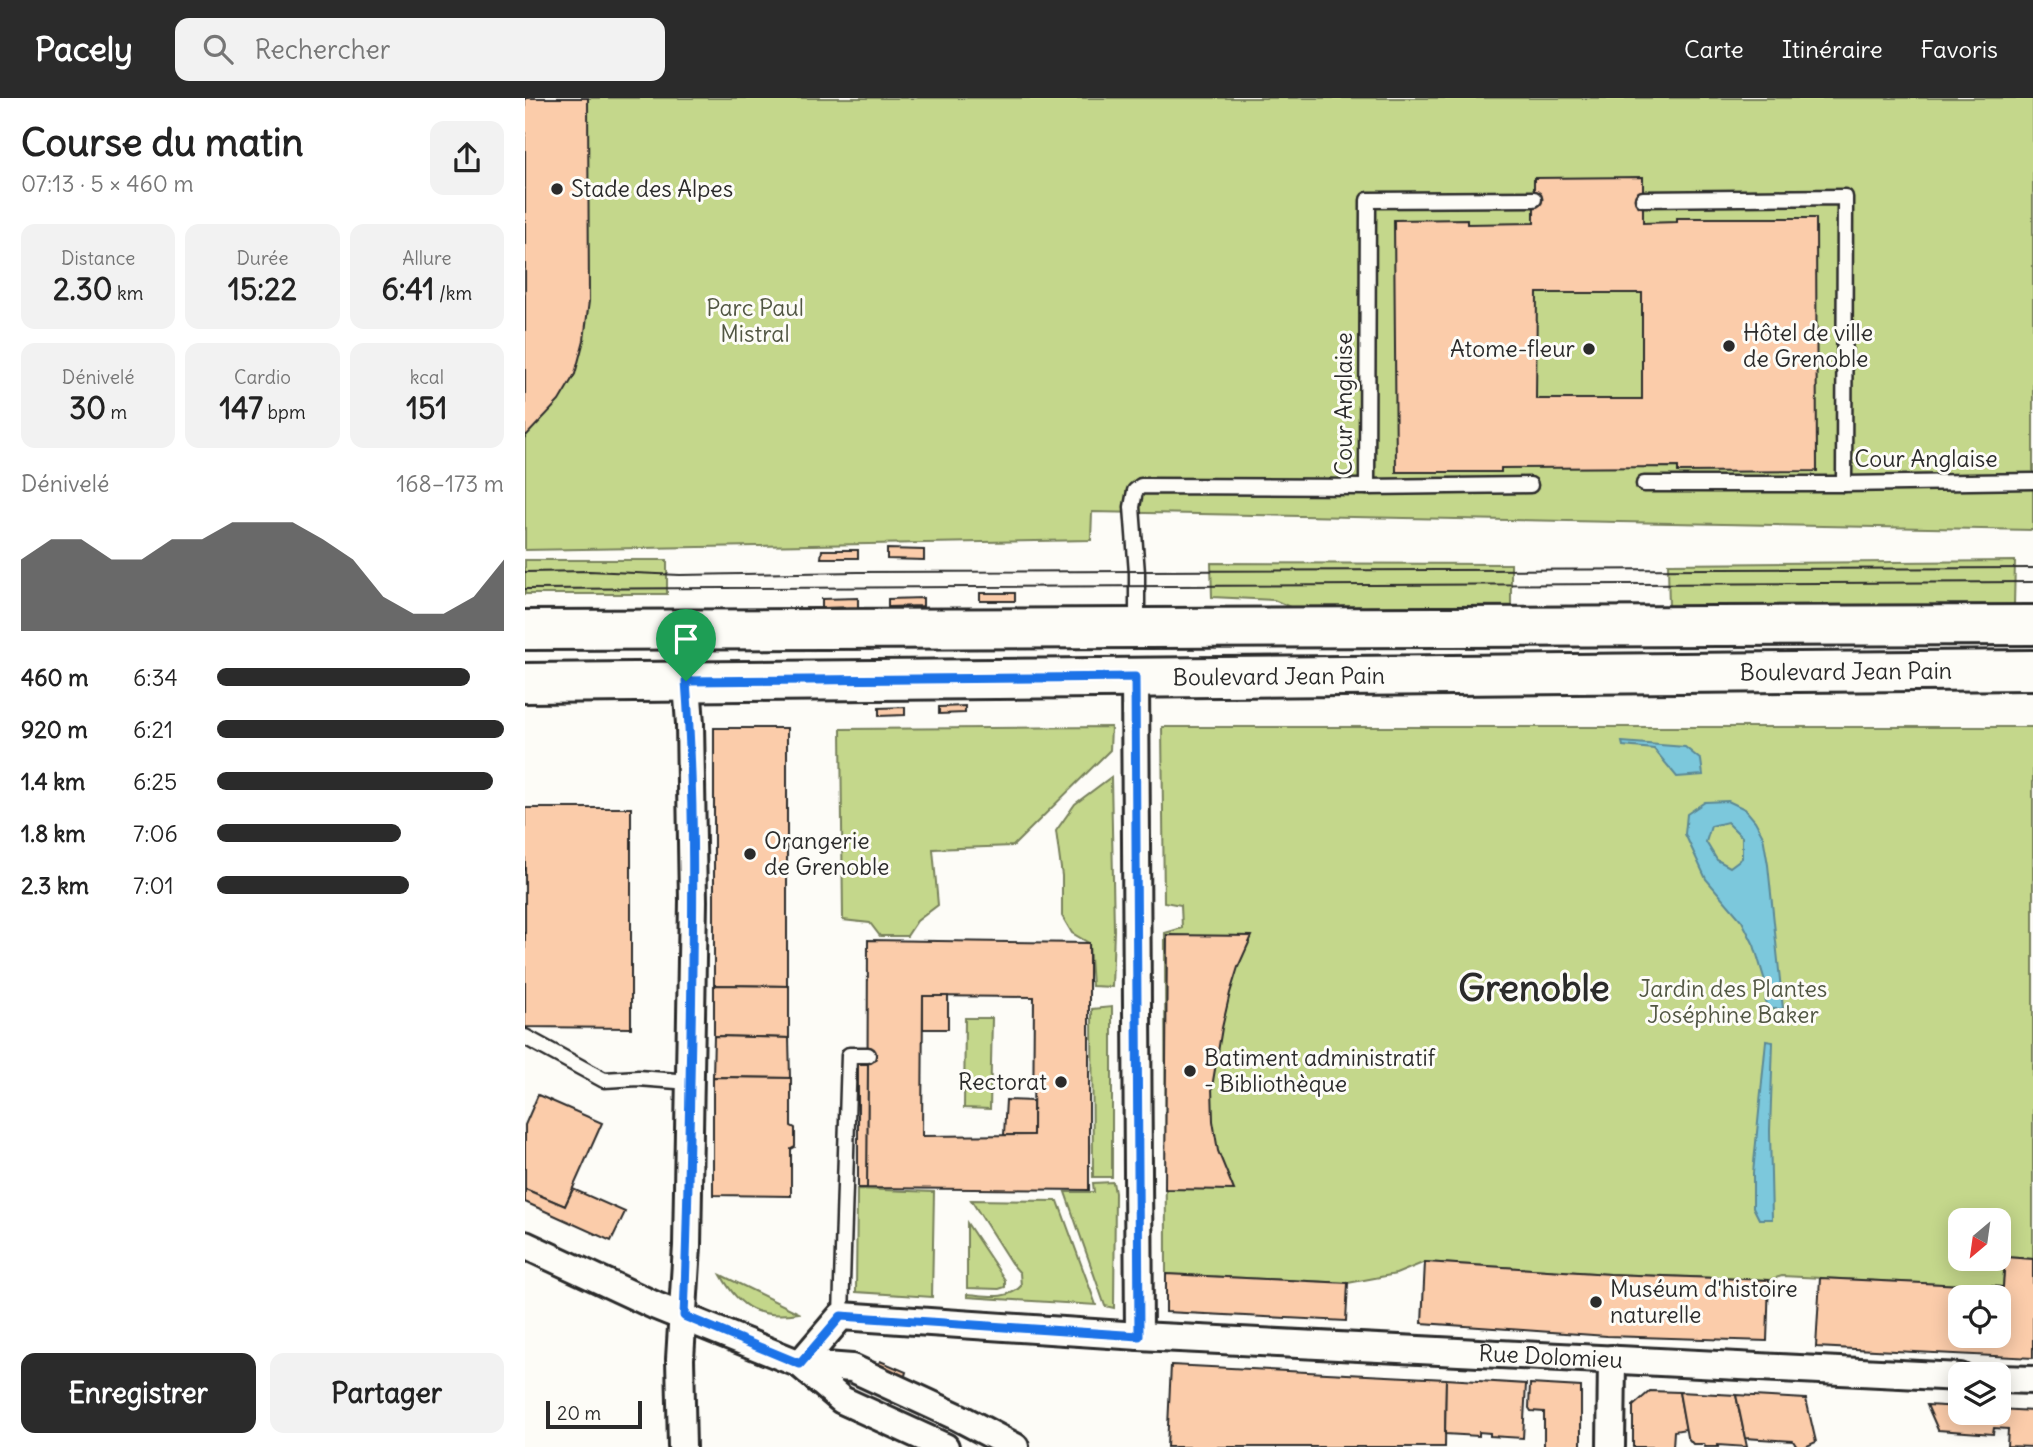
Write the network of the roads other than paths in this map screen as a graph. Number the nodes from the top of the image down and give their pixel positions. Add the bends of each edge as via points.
1 (1534, 199) dead end
2 (1643, 199) dead end
3 (2033, 481) edge
4 (1644, 484) dead end
5 (1844, 484) junction
6 (1530, 485) dead end
7 (1367, 487) junction
8 (2033, 625) edge
9 (1137, 628) junction
10 (525, 629) edge
11 (683, 629) junction
12 (2033, 670) edge
13 (1135, 677) junction
14 (686, 681) junction
15 (525, 683) edge
16 (525, 1037) edge
17 (868, 1055) dead end
18 (690, 1082) junction
19 (525, 1245) edge
20 (684, 1316) junction
21 (841, 1316) junction
22 (1139, 1336) junction
23 (1612, 1359) junction
24 (800, 1364) junction
25 (1948, 1376) edge
26 (2011, 1380) edge
27 (2033, 1381) edge
28 (682, 1447) edge
29 (944, 1447) edge
30 (1015, 1447) edge
31 (1611, 1447) edge

1 - 7 lane, Cour Anglaise via 1368,200
2 - 5 lane, Cour Anglaise via 1845,197
3 - 5 lane, Cour Anglaise
4 - 5 lane
6 - 7 lane
7 - 9 lane, Cour Anglaise via 1142,486 1135,491 1132,507
8 - 9 main road, Boulevard Jean Pain
9 - 11 main road, Boulevard Jean Pain
10 - 11 main road, Boulevard Jean Pain
11 - 14 street
12 - 13 main road, Boulevard Jean Pain
13 - 14 main road, Boulevard Jean Pain
13 - 22 street
14 - 15 main road, Boulevard Jean Pain
14 - 18 street via 693,901
16 - 18 lane via 604,1080
17 - 21 lane via 849,1055
18 - 20 street
19 - 20 street
20 - 24 street
20 - 28 street
21 - 22 street, Rue Dolomieu
21 - 24 street
22 - 23 street, Rue Dolomieu
23 - 25 street, Rue Dolomieu
23 - 31 street
24 - 29 street via 842,1400
24 - 30 street via 852,1368
26 - 27 street

